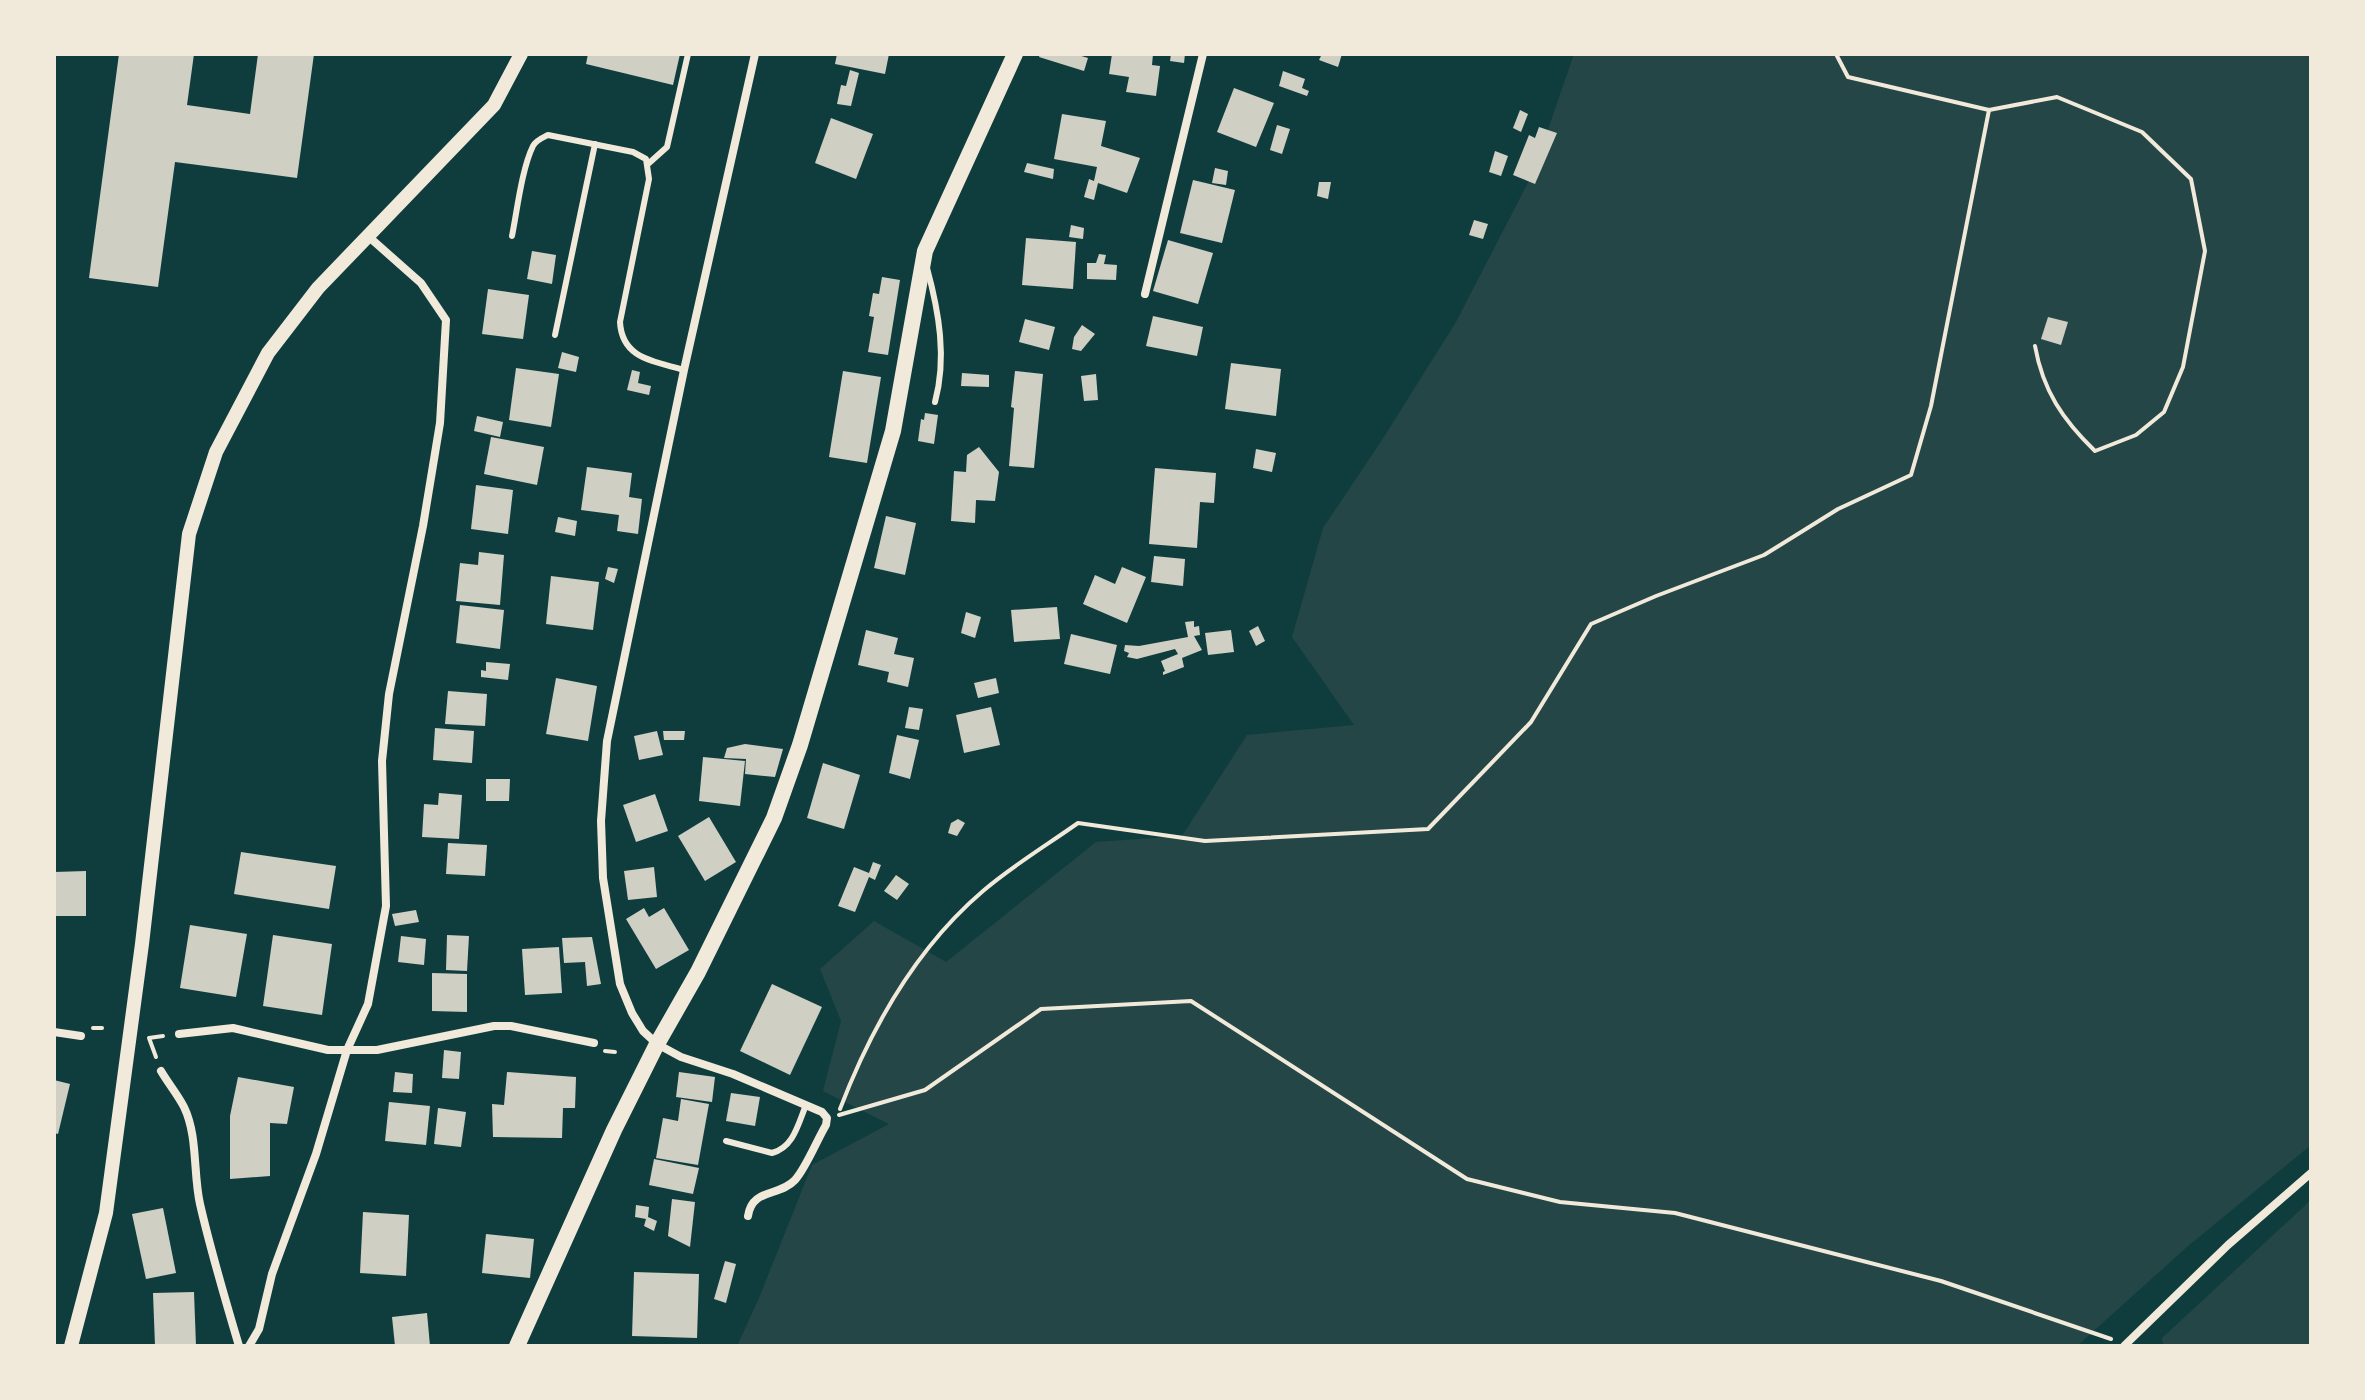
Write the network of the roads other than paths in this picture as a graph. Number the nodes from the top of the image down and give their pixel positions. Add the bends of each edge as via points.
1 (521, 54) edge
2 (688, 54) edge
3 (755, 54) edge
4 (1015, 54) edge
5 (1203, 54) edge
6 (595, 144) junction
7 (648, 164) junction
8 (512, 236) dead end
9 (369, 237) junction
10 (924, 257) junction
11 (1145, 294) dead end
12 (555, 335) dead end
13 (684, 370) junction
14 (935, 402) dead end
15 (54, 1032) edge
16 (179, 1034) dead end
17 (81, 1036) dead end
18 (594, 1043) dead end
19 (657, 1044) junction
20 (347, 1050) junction
21 (161, 1071) road end
22 (806, 1105) junction
23 (726, 1141) dead end
24 (2311, 1173) edge
25 (748, 1216) dead end
26 (2126, 1345) edge
27 (71, 1346) edge
28 (239, 1346) edge
29 (249, 1346) edge
30 (517, 1346) edge

1 - 9 street via 494,105
2 - 7 lane via 667,147
3 - 13 street
4 - 10 main road
5 - 11 street
6 - 7 lane via 633,152
6 - 8 lane via 548,135 533,145
6 - 12 lane
7 - 13 lane via 621,337 631,351
9 - 20 street via 421,283 446,320 440,423 389,694 382,761 386,906 368,1004
9 - 27 street via 318,288 268,353 216,452 189,534 106,1213
10 - 14 lane via 942,355
10 - 19 main road via 893,431 800,745 774,818
13 - 19 street via 607,741 601,806 603,878 620,984 643,1031
15 - 17 street
16 - 20 street via 233,1028
18 - 20 street via 494,1026 377,1050
19 - 22 street
19 - 30 main road
20 - 29 street via 272,1274 259,1329
21 - 28 street via 184,1108 200,1205
22 - 23 lane via 792,1139 779,1151
22 - 25 street via 822,1112 826,1125 795,1180 754,1200
24 - 26 street

